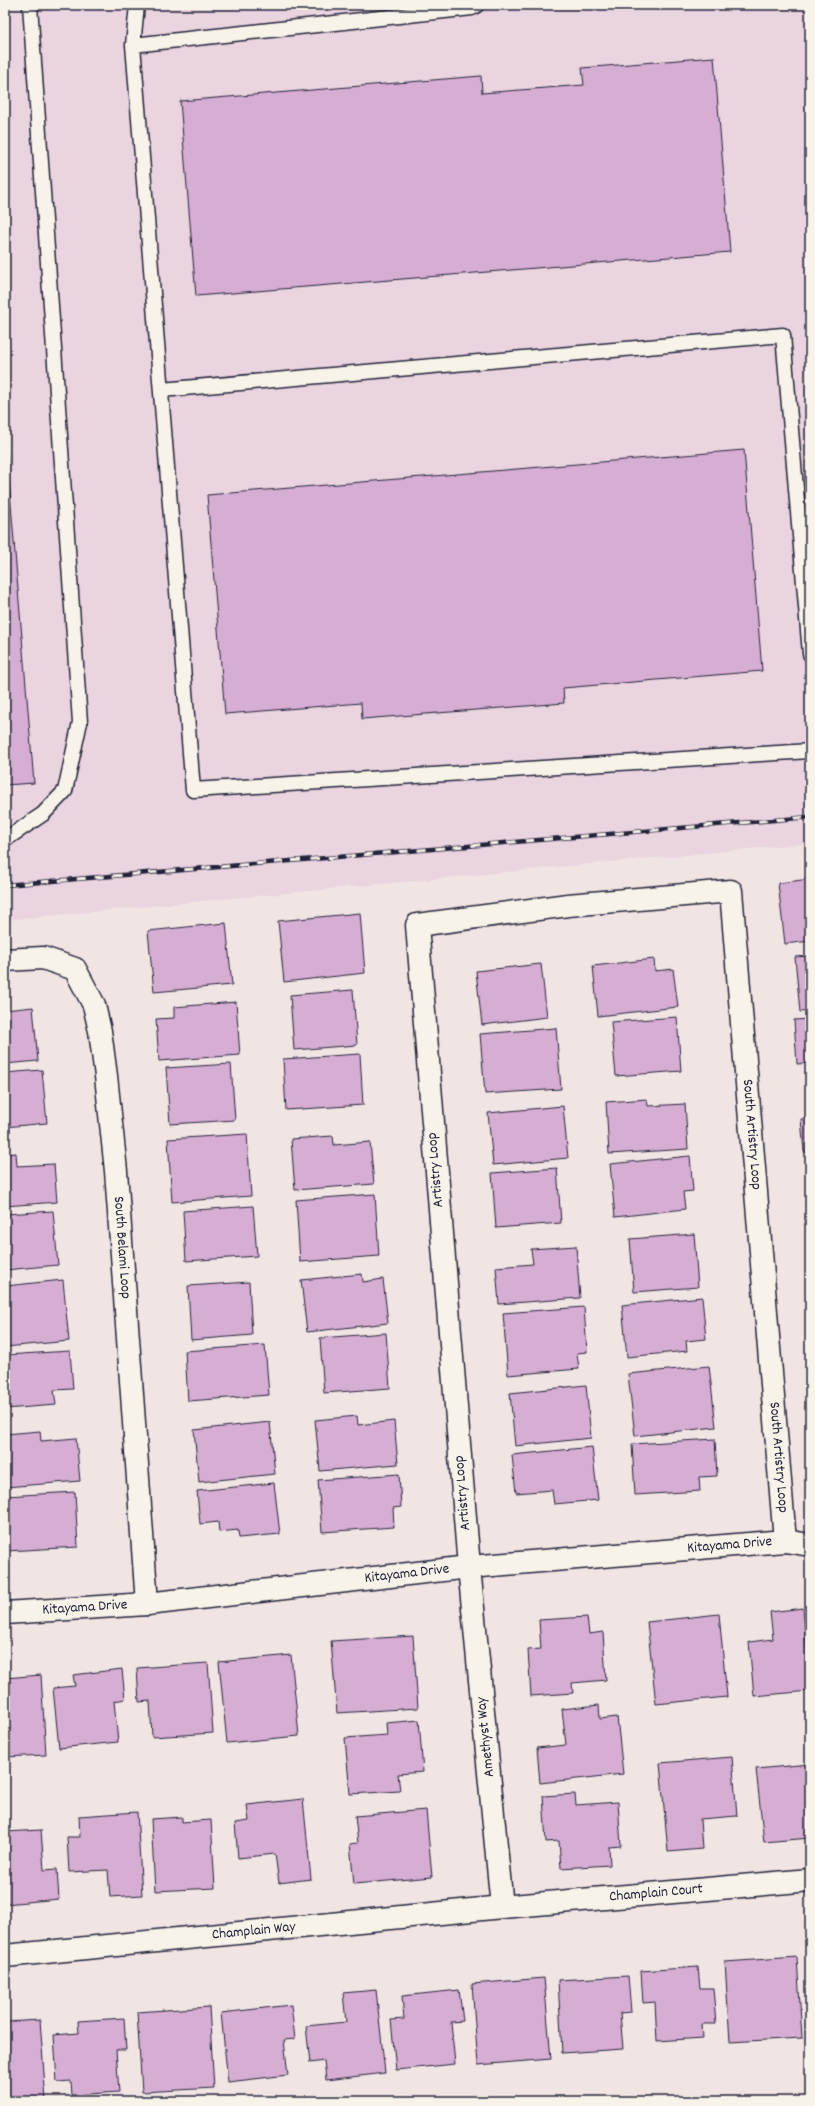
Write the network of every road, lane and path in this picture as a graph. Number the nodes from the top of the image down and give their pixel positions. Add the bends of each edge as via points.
1 (30, 5) edge
2 (137, 5) edge
3 (477, 5) edge
4 (133, 45) junction
5 (161, 390) junction
6 (810, 654) edge
7 (810, 751) edge
8 (5, 837) edge
9 (568, 905) joint
10 (5, 960) edge
11 (785, 1540) junction
12 (810, 1545) edge
13 (469, 1567) junction
14 (147, 1604) junction
15 (5, 1613) edge
16 (810, 1880) edge
17 (502, 1907) junction
18 (5, 1956) edge

1 - 8 lane via 80,722 65,791 43,814 9,837
2 - 4 lane
3 - 4 lane via 472,8
4 - 5 lane
5 - 6 lane via 783,336
5 - 7 lane via 193,790
9 - 11 street, South Artistry Loop via 731,891
9 - 13 street, Artistry Loop via 417,925
10 - 14 street, South Belami Loop via 43,958 75,969 94,1005 100,1031 116,1171
11 - 12 street, Kitayama Drive
11 - 13 street, Kitayama Drive
13 - 14 street, Kitayama Drive
13 - 17 street, Amethyst Way
14 - 15 street, Kitayama Drive
16 - 17 street, Champlain Court
17 - 18 street, Champlain Way

